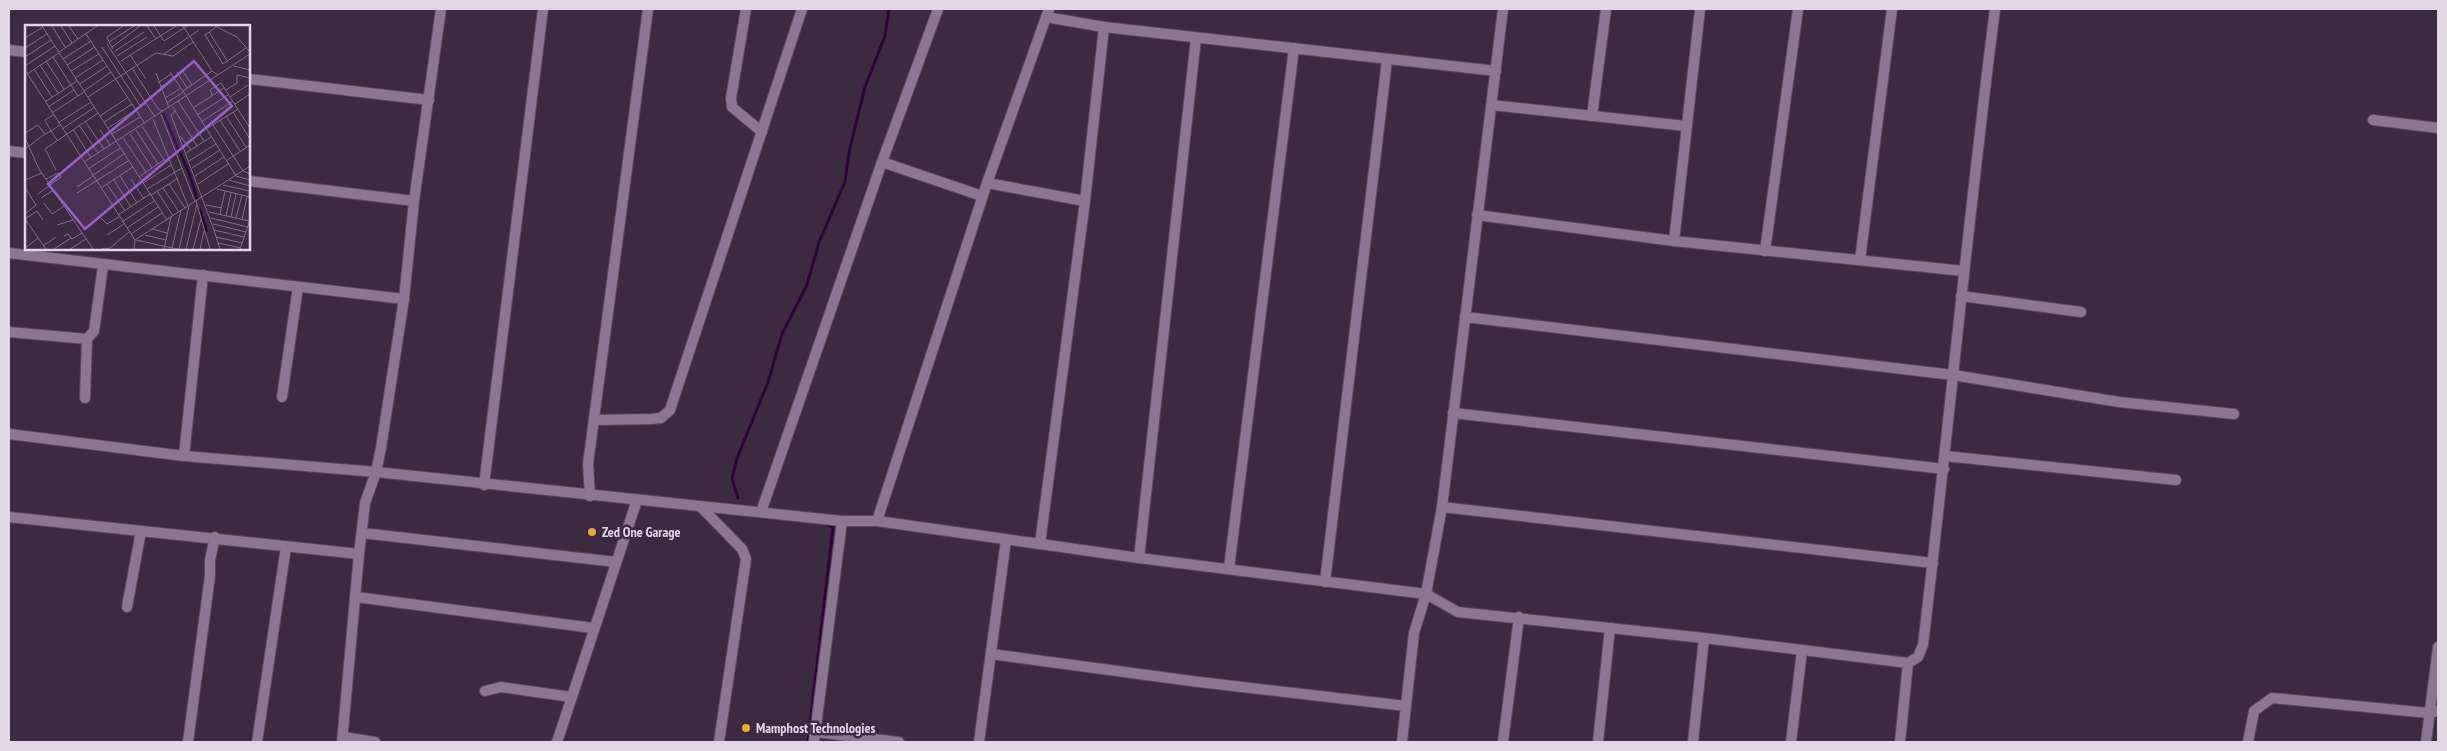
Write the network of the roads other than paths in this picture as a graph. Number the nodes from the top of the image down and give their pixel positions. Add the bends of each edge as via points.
1 (441, 9) edge
2 (543, 9) edge
3 (648, 9) edge
4 (746, 9) edge
5 (802, 9) edge
6 (938, 9) edge
7 (1503, 9) edge
8 (1606, 9) edge
9 (1700, 9) edge
10 (1798, 9) edge
11 (1892, 9) edge
12 (1995, 9) edge
13 (1047, 13) edge
14 (1104, 27) junction
15 (1196, 38) junction
16 (1294, 48) junction
17 (9, 50) edge
18 (25, 52) edge
19 (1387, 60) junction
20 (1496, 70) junction
21 (250, 79) edge
22 (429, 100) junction
23 (1491, 105) junction
24 (1592, 116) junction
25 (2373, 120) dead end
26 (1686, 126) junction
27 (2438, 128) edge
28 (762, 132) junction
29 (9, 150) edge
30 (25, 153) edge
31 (882, 162) junction
32 (250, 180) edge
33 (986, 183) junction
34 (982, 196) junction
35 (414, 201) junction
36 (1085, 201) junction
37 (1477, 215) junction
38 (1674, 241) junction
39 (1765, 251) junction
40 (9, 253) edge
41 (1860, 260) junction
42 (103, 266) junction
43 (1964, 271) junction
44 (203, 275) junction
45 (298, 287) junction
46 (1961, 296) junction
47 (404, 299) junction
48 (2080, 312) dead end
49 (1465, 318) junction
50 (9, 332) edge
51 (87, 339) junction
52 (1953, 375) junction
53 (86, 398) dead end
54 (282, 398) dead end
55 (1453, 413) junction
56 (2234, 414) dead end
57 (594, 420) junction
58 (9, 434) edge
59 (184, 456) junction
60 (1945, 456) junction
61 (1944, 469) junction
62 (376, 472) junction
63 (2176, 480) dead end
64 (484, 485) junction
65 (590, 496) junction
66 (636, 500) junction
67 (700, 506) junction
68 (1442, 507) junction
69 (761, 512) junction
70 (9, 517) edge
71 (842, 521) junction
72 (876, 521) junction
73 (141, 531) junction
74 (362, 533) junction
75 (215, 537) junction
76 (1006, 540) junction
77 (1040, 544) junction
78 (286, 547) junction
79 (359, 554) junction
80 (1139, 558) junction
81 (616, 562) junction
82 (1933, 562) junction
83 (1229, 568) junction
84 (1325, 582) junction
85 (1426, 594) junction
86 (356, 597) junction
87 (127, 607) dead end
88 (1519, 617) junction
89 (593, 628) junction
90 (1610, 628) junction
91 (1704, 638) junction
92 (2438, 646) edge
93 (1802, 651) junction
94 (991, 654) junction
95 (1908, 664) junction
96 (485, 691) dead end
97 (571, 697) junction
98 (1406, 706) junction
99 (2434, 712) edge
100 (814, 737) edge
101 (342, 740) edge
102 (188, 742) edge
103 (257, 742) edge
104 (375, 742) edge
105 (557, 742) edge
106 (719, 742) edge
107 (895, 742) edge
108 (979, 742) edge
109 (1402, 742) edge
110 (1503, 742) edge
111 (1598, 742) edge
112 (1693, 742) edge
113 (1791, 742) edge
114 (1900, 742) edge
115 (2248, 742) edge
116 (2426, 742) edge

1 - 22 street
2 - 64 street
3 - 57 street
4 - 28 street via 732,106
5 - 28 street
6 - 31 street
7 - 20 street
8 - 24 street
9 - 26 street
10 - 39 street
11 - 41 street
12 - 43 street
13 - 14 street
13 - 33 street
14 - 15 street
14 - 36 street
15 - 16 street
15 - 80 street
16 - 19 street
16 - 83 street
17 - 18 street
19 - 20 street
19 - 84 street
20 - 23 street
21 - 22 street
22 - 35 street
23 - 24 street
23 - 37 street
24 - 26 street
25 - 27 street
26 - 38 street
28 - 57 street via 670,410 661,418 652,420
29 - 30 street
31 - 34 street
31 - 69 street
32 - 35 street
33 - 34 street
33 - 36 street
34 - 72 street
35 - 47 street
36 - 77 street
37 - 38 street
37 - 49 street
38 - 39 street
39 - 41 street
40 - 42 street
41 - 43 street
42 - 44 street
42 - 51 street via 94,330
43 - 46 street
44 - 45 street
44 - 59 street
45 - 47 street
45 - 54 street
46 - 48 street
46 - 52 street
47 - 62 street
49 - 52 street
49 - 55 street
50 - 51 street
51 - 53 street
52 - 56 street via 2119,402
52 - 60 street
55 - 61 street
55 - 68 street
57 - 65 street via 588,464
58 - 59 street
59 - 62 street
60 - 61 street
60 - 63 street
61 - 82 street
62 - 64 street
62 - 74 street via 366,503
64 - 65 street
65 - 66 street
66 - 67 street
66 - 81 street
67 - 69 street
67 - 106 street via 742,549 746,559
68 - 82 street
68 - 85 street
69 - 71 street
70 - 73 street
71 - 72 street
71 - 100 street
72 - 76 street
73 - 75 street
73 - 87 street
74 - 79 street
74 - 81 street
75 - 78 street
75 - 102 street
76 - 77 street
76 - 94 street
77 - 80 street
78 - 79 street
78 - 103 street
79 - 86 street
80 - 83 street
81 - 89 street
82 - 95 street via 1923,645 1918,657
83 - 84 street
84 - 85 street
85 - 88 street via 1458,612
85 - 98 street via 1414,633
86 - 89 street
86 - 101 street
88 - 90 street
88 - 110 street
89 - 97 street
90 - 91 street
90 - 111 street
91 - 93 street
91 - 112 street
92 - 99 street
93 - 95 street
93 - 113 street
94 - 98 street
94 - 108 street
95 - 114 street
96 - 97 street via 501,686
97 - 105 street
98 - 109 street
99 - 115 street via 2272,698 2254,711
99 - 116 street
100 - 107 street
101 - 104 street

